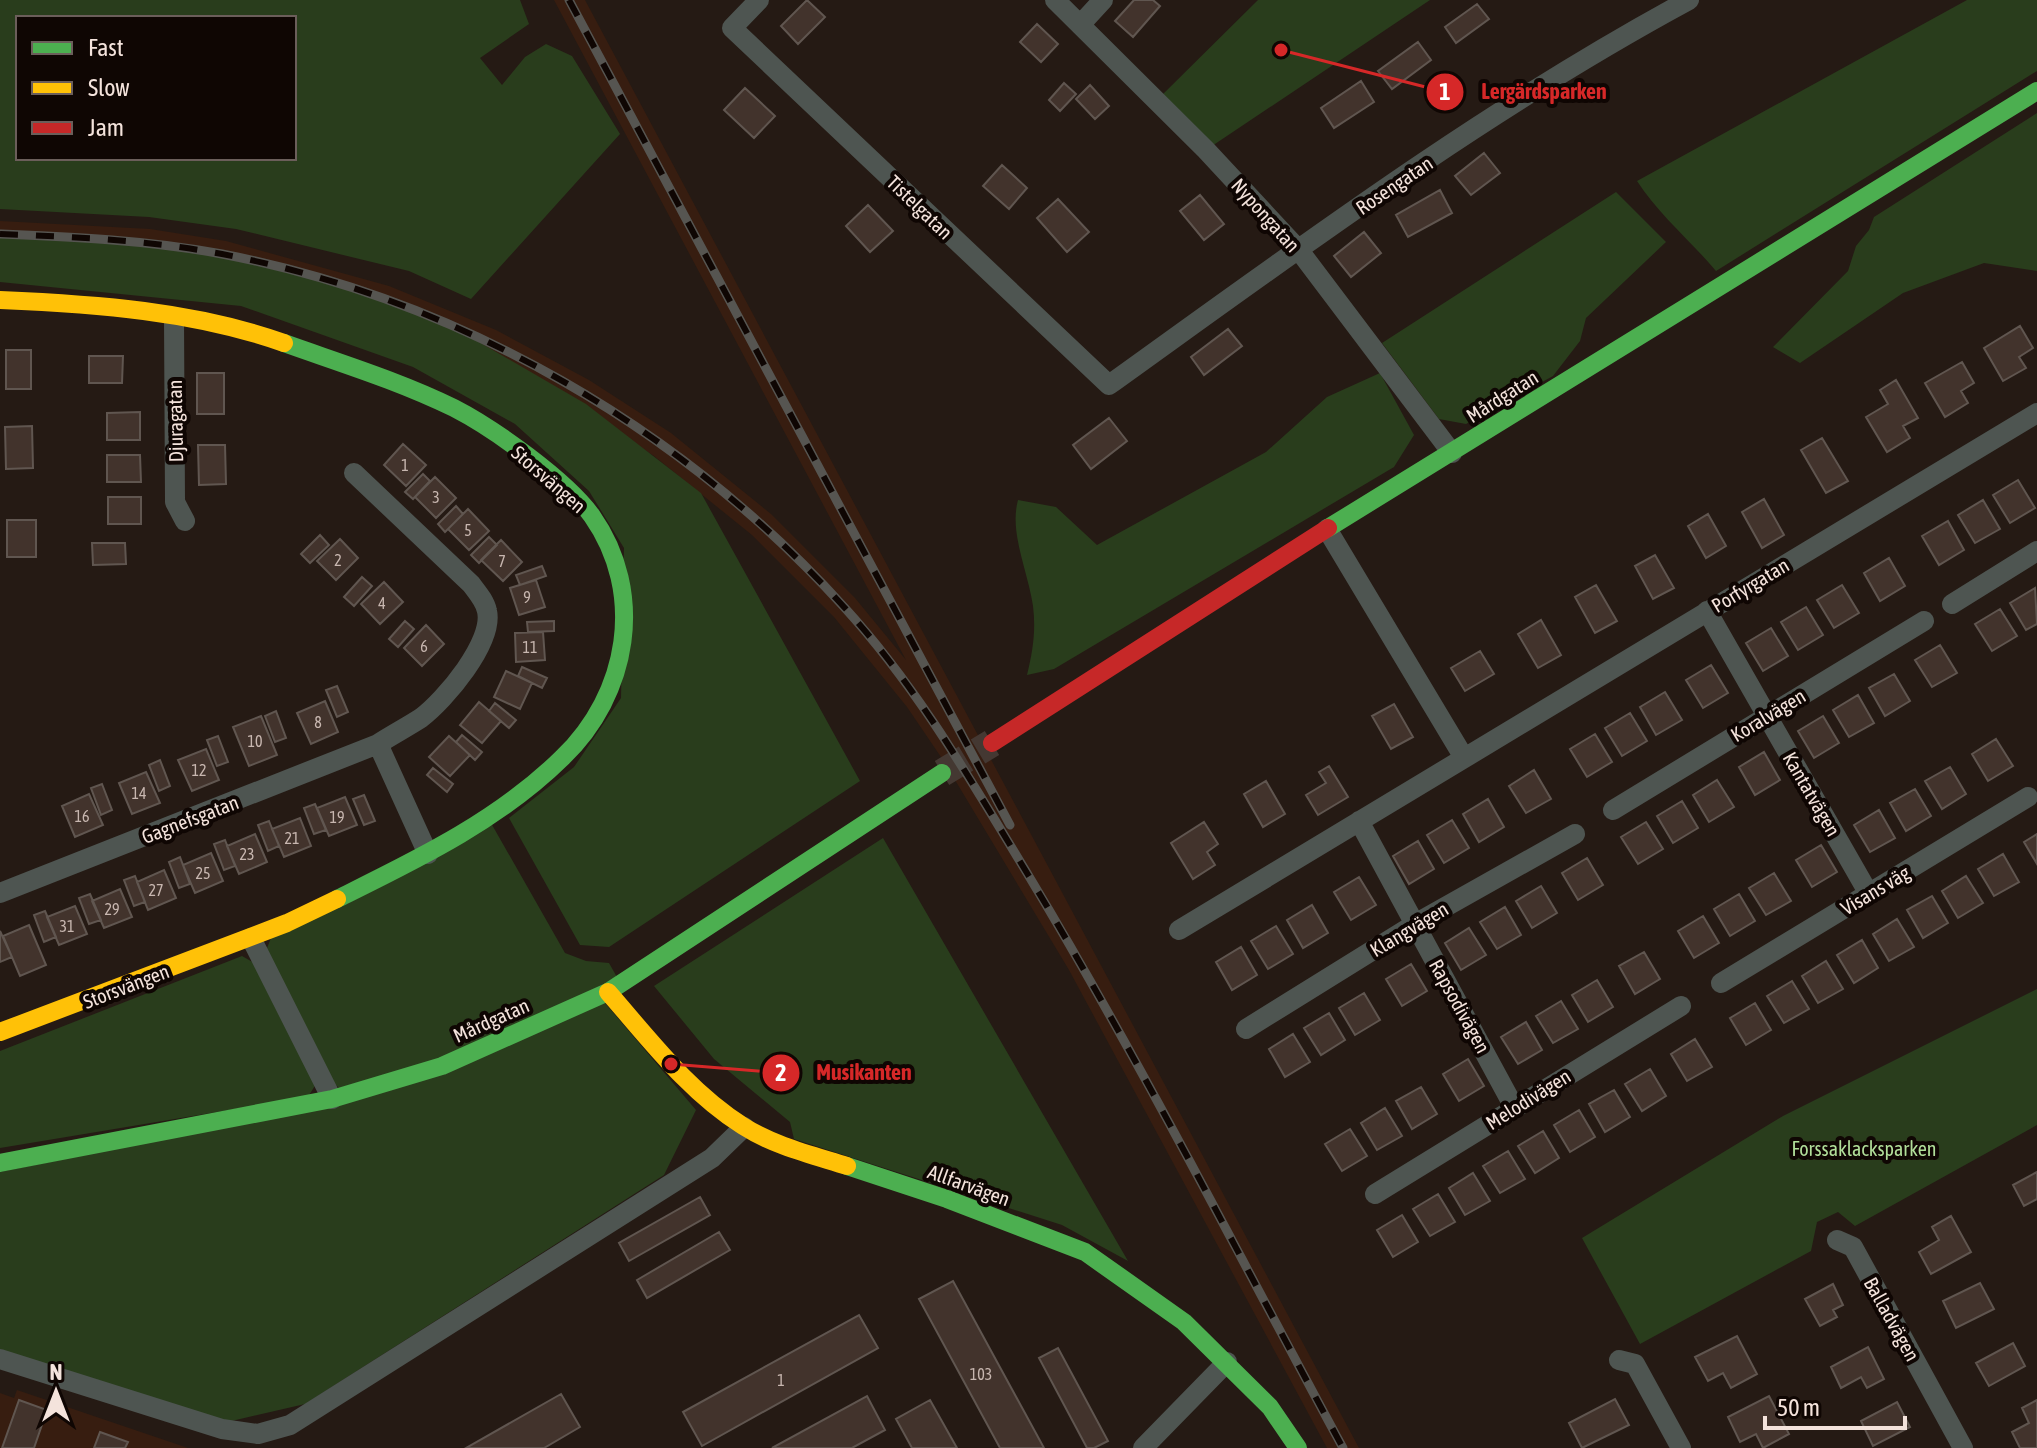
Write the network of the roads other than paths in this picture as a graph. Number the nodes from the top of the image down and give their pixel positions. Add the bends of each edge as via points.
1 (759, 0) edge
2 (1055, 0) edge
3 (1103, 0) edge
4 (1689, 0) edge
5 (1080, 25) junction
6 (2037, 91) edge
7 (1298, 249) junction
8 (0, 300) edge
9 (174, 318) junction
10 (1109, 385) joint
11 (2037, 413) edge
12 (1452, 453) junction
13 (354, 473) dead end
14 (185, 521) dead end
15 (1327, 529) junction
16 (2037, 551) edge
17 (1952, 604) dead end
18 (1707, 611) junction
19 (1924, 621) dead end
20 (1767, 715) junction
21 (992, 743) tunnel mouth
22 (378, 744) junction
23 (1463, 756) junction
24 (942, 773) tunnel mouth
25 (2028, 797) dead end
26 (1613, 810) dead end
27 (1359, 821) junction
28 (1575, 834) dead end
29 (428, 854) junction
30 (1, 890) edge
31 (1869, 894) junction
32 (1415, 924) junction
33 (1179, 930) dead end
34 (251, 938) junction
35 (1721, 983) dead end
36 (608, 992) junction
37 (1681, 1006) dead end
38 (1246, 1029) dead end
39 (0, 1032) edge
40 (332, 1099) junction
41 (1514, 1107) junction
42 (744, 1127) junction
43 (0, 1163) edge
44 (1375, 1194) dead end
45 (1837, 1240) dead end
46 (0, 1359) edge
47 (1619, 1360) dead end
48 (1227, 1362) junction
49 (1143, 1448) edge
50 (1298, 1448) edge
51 (1681, 1448) edge
52 (1963, 1448) edge

1 - 10 street, Tistelgatan via 732,28
2 - 5 street, Nypongatan
3 - 5 street
4 - 7 street, Rosengatan via 1562,72
5 - 7 street, Nypongatan
6 - 12 street, Mårdgatan
7 - 10 street, Rosengatan
7 - 12 street, Nypongatan
8 - 9 street, Storsvängen via 93,304
9 - 14 street, Djuragatan via 175,502
9 - 29 street, Storsvängen via 245,329 456,409 545,471 591,515 617,564 627,615 622,655 608,697 564,757 495,813
11 - 18 street, Porfyrgatan
12 - 15 street, Mårdgatan
13 - 22 street, Gagnefsgatan via 471,584 487,611 485,642 477,656 423,716
15 - 21 street, Mårdgatan
15 - 23 street
16 - 17 street
18 - 20 street, Kantatvägen
18 - 23 street, Porfyrgatan
19 - 20 street, Koralvägen
20 - 26 street, Koralvägen
20 - 31 street, Kantatvägen
22 - 29 street
22 - 30 street, Gagnefsgatan
23 - 27 street, Porfyrgatan
24 - 36 street, Mårdgatan
25 - 31 street, Visans väg
27 - 32 street, Rapsodivägen
27 - 33 street, Porfyrgatan
28 - 32 street, Klangvägen
29 - 34 street, Storsvängen
31 - 35 street, Visans väg
32 - 38 street, Klangvägen
32 - 41 street, Rapsodivägen
34 - 39 street, Storsvängen
34 - 40 street
36 - 40 street, Mårdgatan via 442,1066
36 - 42 street, Allfarvägen via 696,1092
37 - 41 street, Melodivägen
40 - 43 street, Mårdgatan
41 - 44 street, Melodivägen
42 - 46 street via 712,1158 290,1425 258,1434 222,1429
42 - 48 street, Allfarvägen via 1085,1252 1184,1322
45 - 52 street, Balladvägen via 1853,1247
47 - 51 street via 1635,1364
48 - 49 street
48 - 50 street, Allfarvägen via 1270,1407

